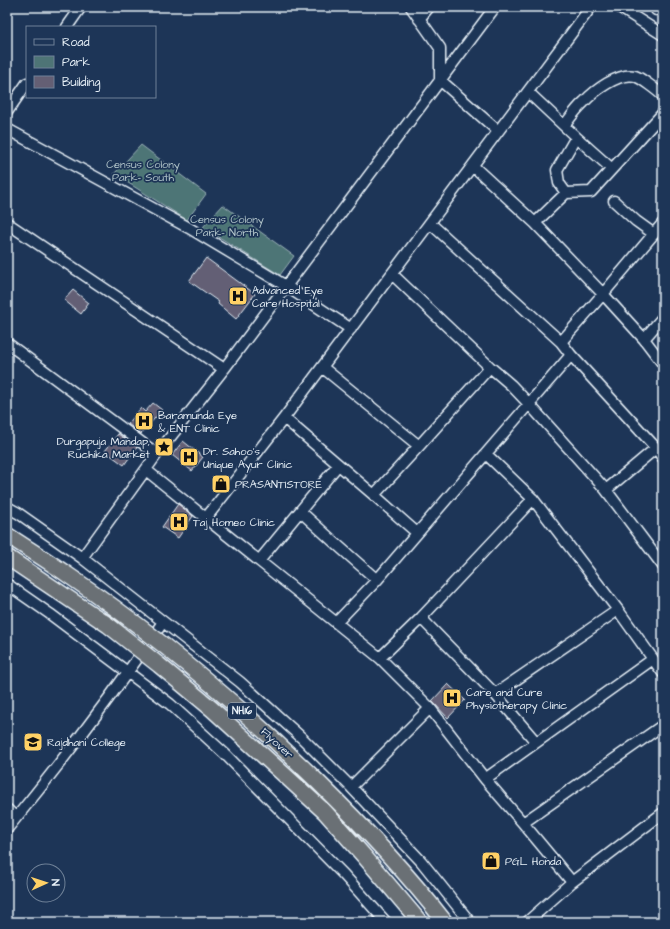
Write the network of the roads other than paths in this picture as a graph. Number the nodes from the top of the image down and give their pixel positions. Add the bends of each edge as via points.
1 (81, 7) edge
2 (411, 7) edge
3 (429, 7) edge
4 (495, 7) edge
5 (591, 7) edge
6 (619, 7) edge
7 (419, 19) junction
8 (68, 26) edge
9 (663, 35) edge
10 (440, 80) junction
11 (26, 84) edge
12 (528, 92) junction
13 (663, 96) edge
14 (7, 112) edge
15 (663, 113) edge
16 (564, 126) junction
17 (7, 129) edge
18 (498, 132) junction
19 (576, 137) junction
20 (473, 166) junction
21 (612, 169) junction
22 (566, 193) junction
23 (614, 201) dead end
24 (7, 223) edge
25 (430, 223) junction
26 (535, 223) junction
27 (663, 223) edge
28 (654, 234) junction
29 (392, 274) junction
30 (286, 286) junction
31 (603, 294) junction
32 (663, 317) edge
33 (351, 329) junction
34 (644, 339) junction
35 (561, 342) junction
36 (7, 343) edge
37 (571, 355) junction
38 (663, 364) edge
39 (322, 367) junction
40 (490, 367) junction
41 (224, 368) junction
42 (529, 404) junction
43 (284, 418) junction
44 (420, 446) junction
45 (656, 448) junction
46 (157, 454) junction
47 (486, 454) junction
48 (663, 458) edge
49 (338, 465) junction
50 (146, 470) junction
51 (606, 490) junction
52 (374, 495) junction
53 (533, 500) junction
54 (7, 507) edge
55 (300, 511) junction
56 (206, 518) junction
57 (417, 533) junction
58 (7, 535) edge
59 (7, 557) edge
60 (82, 558) junction
61 (259, 561) junction
62 (663, 566) edge
63 (377, 580) junction
64 (7, 584) edge
65 (618, 610) junction
66 (421, 618) junction
67 (163, 622) junction
68 (336, 623) junction
69 (380, 658) junction
70 (653, 659) junction
71 (128, 672) junction
72 (663, 672) edge
73 (495, 694) junction
74 (430, 708) junction
75 (663, 725) edge
76 (536, 742) junction
77 (485, 779) junction
78 (351, 787) junction
79 (7, 809) edge
80 (663, 813) edge
81 (16, 818) junction
82 (523, 823) junction
83 (7, 829) edge
84 (572, 882) junction
85 (386, 922) edge
86 (420, 922) edge
87 (445, 922) edge
88 (470, 922) edge
89 (527, 922) edge

1 - 8 street
2 - 7 street
3 - 7 street
4 - 10 street
5 - 12 street
6 - 9 street
7 - 10 street via 440,48
10 - 18 street
10 - 30 street
11 - 14 street
12 - 16 street
12 - 18 street
13 - 16 street via 635,76 619,78 605,85 584,102
15 - 21 street
16 - 19 street
17 - 30 street via 189,228
18 - 20 street
19 - 21 street
19 - 22 street via 557,170 559,183
20 - 25 street
20 - 26 street
21 - 22 street via 591,192
22 - 26 street
23 - 28 street
24 - 41 street
25 - 29 street
25 - 35 street
26 - 31 street
27 - 28 street
28 - 31 street
29 - 33 street
29 - 40 street
30 - 33 street
30 - 41 street
31 - 34 street
31 - 35 street
32 - 34 street
33 - 39 street
34 - 38 street
35 - 37 street
36 - 46 street
37 - 42 street
37 - 45 street
39 - 43 street
39 - 44 street
40 - 42 street
40 - 44 street
41 - 46 street
42 - 47 street
42 - 51 street
43 - 49 street
43 - 56 street
44 - 52 street
45 - 48 street
45 - 51 street
46 - 50 street
47 - 53 street
47 - 57 street
49 - 52 street
49 - 55 street
50 - 56 street
50 - 60 street
51 - 62 street
52 - 57 street
53 - 65 street
53 - 66 street
54 - 60 street
55 - 61 street
55 - 63 street
56 - 61 street
57 - 63 street
58 - 87 highway, Flyover / NH16, bridge via 128,618 232,702 340,803
59 - 86 highway, Flyover / NH16, bridge via 108,625 218,714 325,812
60 - 67 street
61 - 68 street
63 - 68 street
64 - 71 street
65 - 70 street
65 - 73 street
66 - 69 street
66 - 73 street
67 - 71 street
67 - 78 street via 240,682
68 - 69 street
69 - 74 street
70 - 72 street
70 - 76 street
71 - 81 street
71 - 85 street via 170,704 225,754 344,875
73 - 76 street
74 - 77 street
74 - 78 street
75 - 82 street
76 - 77 street
77 - 82 street
78 - 88 street via 421,862
79 - 81 street
80 - 84 street
81 - 83 street
82 - 84 street
84 - 89 street

